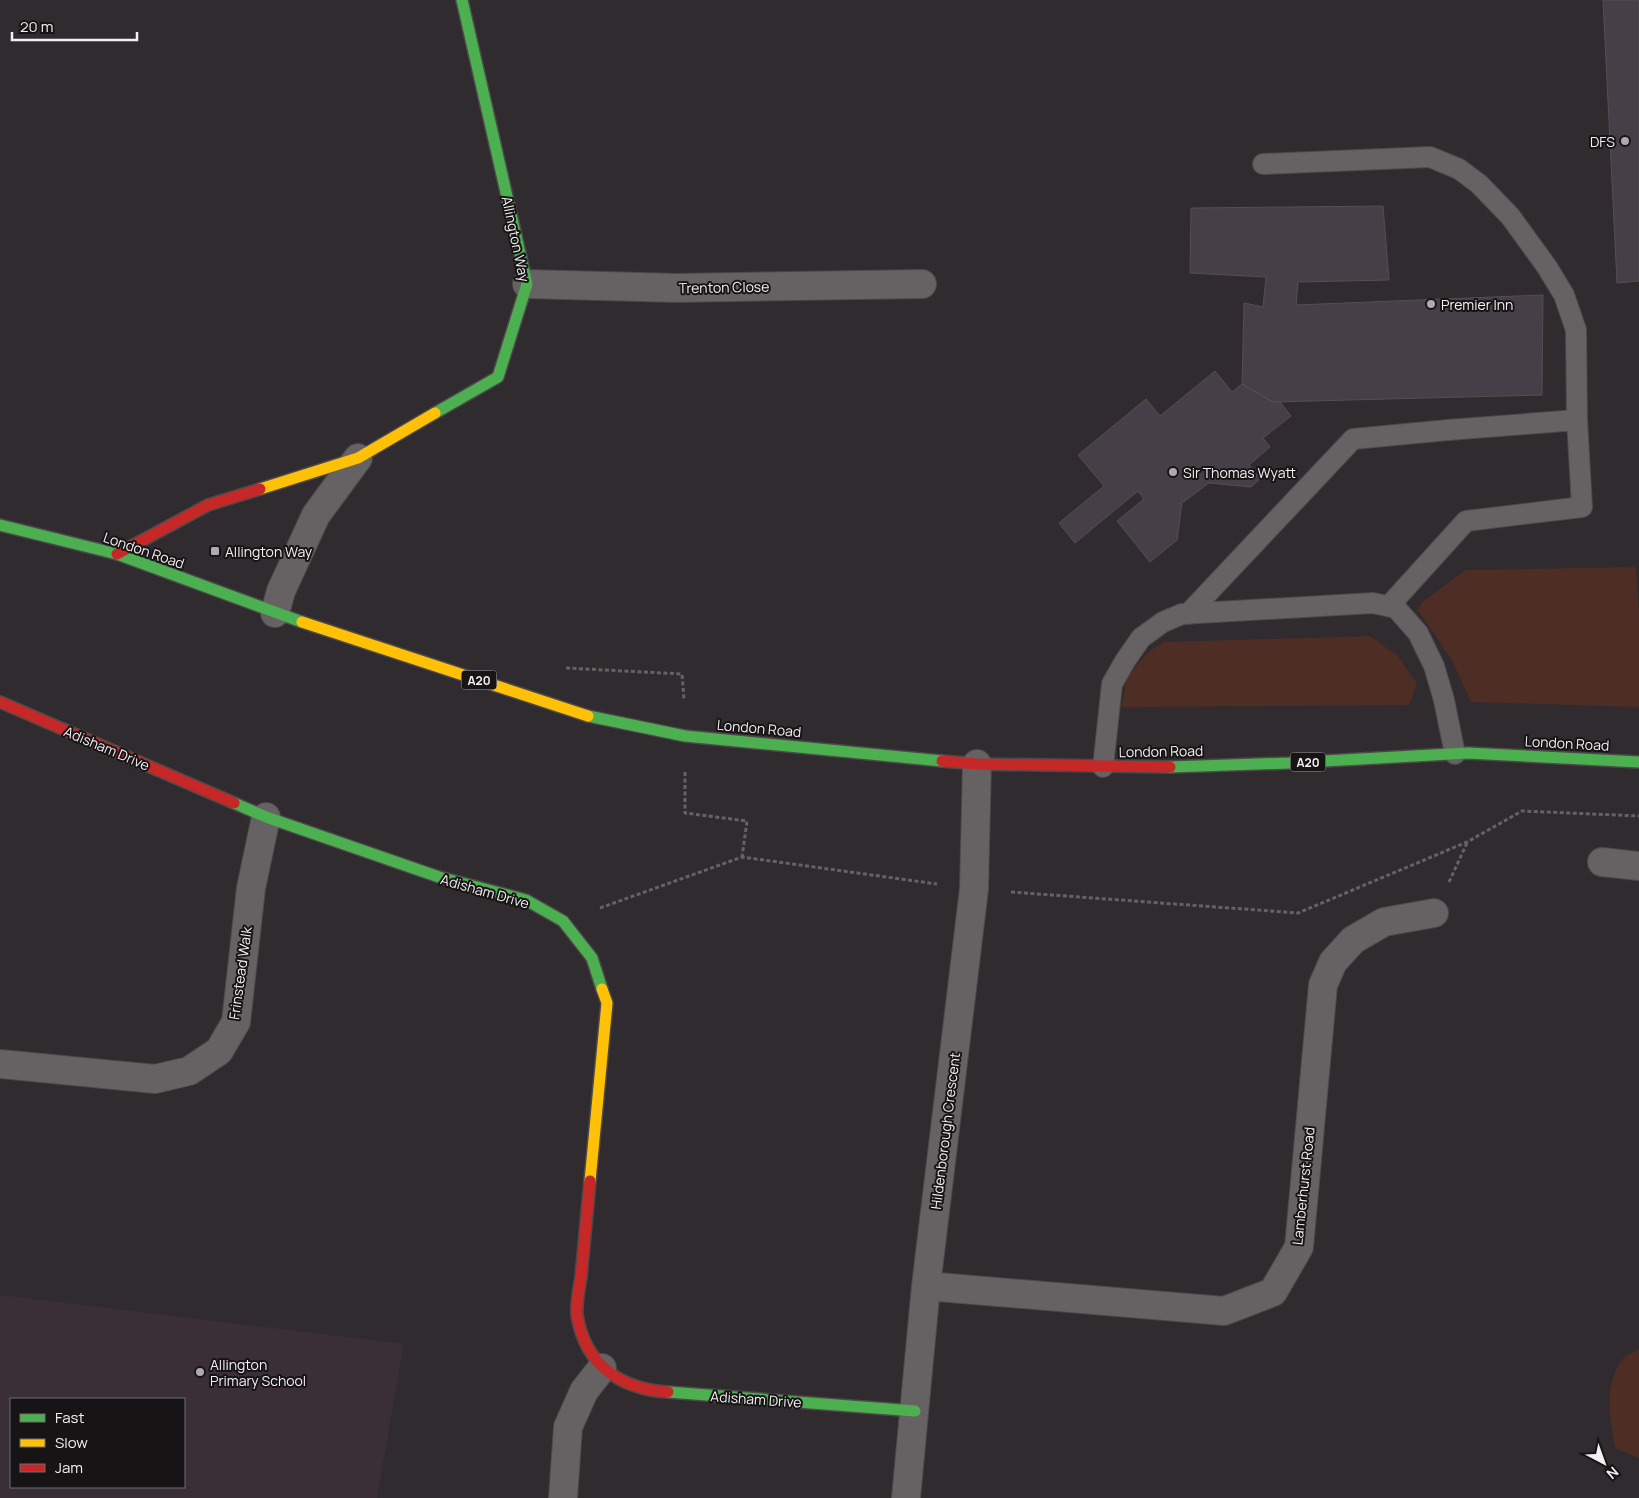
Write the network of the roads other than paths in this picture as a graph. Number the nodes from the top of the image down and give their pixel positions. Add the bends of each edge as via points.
1 (462, 0) edge
2 (1263, 164) dead end
3 (527, 284) junction
4 (922, 284) dead end
5 (1578, 420) junction
6 (358, 458) junction
7 (0, 525) edge
8 (117, 554) junction
9 (1389, 606) junction
10 (275, 613) junction
11 (1188, 614) junction
12 (0, 702) edge
13 (1455, 754) junction
14 (1639, 762) edge
15 (977, 764) junction
16 (1104, 767) junction
17 (266, 817) junction
18 (1602, 862) dead end
19 (1639, 866) edge
20 (1434, 913) road end
21 (0, 1064) edge
22 (926, 1286) junction
23 (602, 1368) junction
24 (915, 1411) junction
25 (564, 1498) edge
26 (906, 1498) edge

1 - 3 street, Allington Way
2 - 5 lane via 1430,157 1459,169 1479,184 1510,216 1564,295 1576,330
3 - 4 street, Trenton Close via 677,288
3 - 6 street, Allington Way via 498,377
5 - 9 lane via 1582,507 1466,521
5 - 11 lane via 1353,439
6 - 8 street, Allington Way via 208,505
6 - 10 street, Allington Way via 316,515 281,591
7 - 8 street, London Road / A20
8 - 10 street, London Road / A20
9 - 11 lane via 1373,603
9 - 13 lane via 1396,608 1418,633 1434,666
10 - 15 street, London Road / A20 via 592,717 685,736
11 - 16 lane via 1163,622 1141,638 1112,684
12 - 17 street, Adisham Drive
13 - 14 street, London Road / A20
13 - 16 street, London Road / A20 via 1280,763
15 - 16 street, London Road / A20
15 - 22 street, Hildenborough Crescent via 974,889
17 - 21 street, Frinstead Walk via 251,888 236,1022 219,1051 189,1071 155,1079
17 - 23 street, Adisham Drive via 439,877 526,900 563,921 592,958 607,1003 577,1313 584,1341
18 - 19 street
20 - 22 street, Lamberhurst Road via 1384,922 1353,940 1333,962 1324,985 1299,1247 1273,1292 1224,1310
22 - 24 street, Hildenborough Crescent
23 - 24 street, Adisham Drive via 623,1382 649,1391
23 - 25 street via 584,1391 568,1427
24 - 26 street, Hildenborough Crescent

